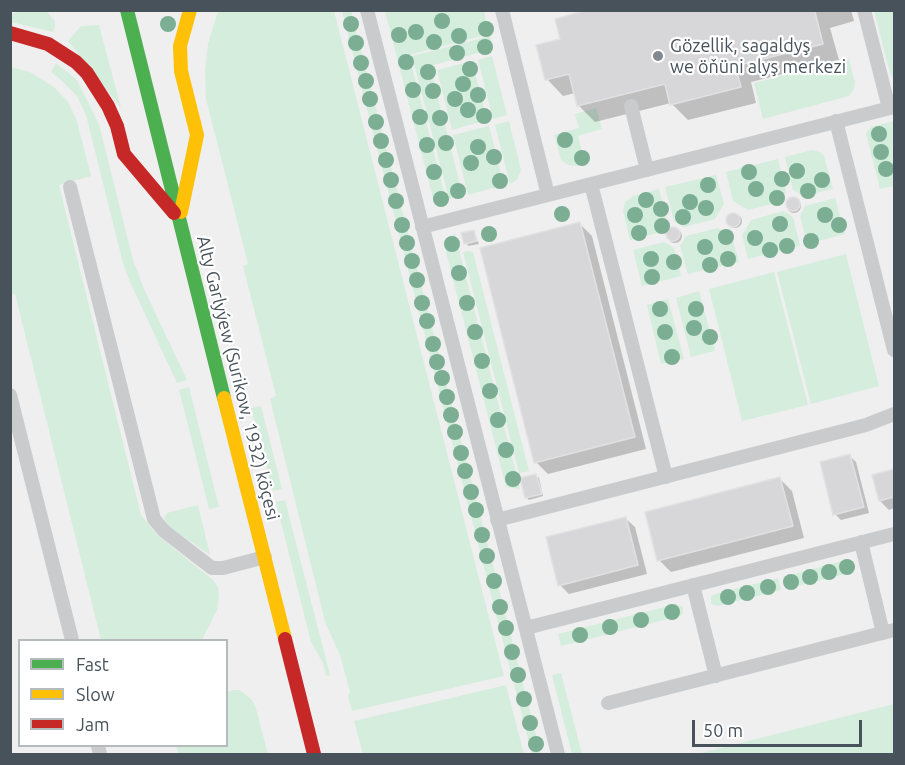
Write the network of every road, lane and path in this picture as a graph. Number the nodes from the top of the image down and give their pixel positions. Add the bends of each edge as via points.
1 (127, 10) edge
2 (190, 10) edge
3 (367, 10) edge
4 (502, 10) edge
5 (864, 10) edge
6 (10, 33) edge
7 (631, 106) dead end
8 (892, 107) edge
9 (836, 121) junction
10 (647, 170) junction
11 (591, 184) junction
12 (70, 187) dead end
13 (548, 195) junction
14 (179, 219) junction
15 (422, 227) junction
16 (894, 350) edge
17 (10, 395) edge
18 (894, 414) edge
19 (666, 477) junction
20 (497, 520) junction
21 (894, 534) edge
22 (861, 542) junction
23 (265, 557) junction
24 (693, 585) junction
25 (526, 628) junction
26 (889, 631) edge
27 (72, 639) edge
28 (716, 676) junction
29 (608, 703) dead end
30 (314, 754) edge
31 (558, 754) edge

1 - 14 street, Alty Garlyýew (Surikow, 1932) köçesi
2 - 14 street via 180,46 181,71 197,135
3 - 15 lane
4 - 13 lane
5 - 8 lane
6 - 14 street via 48,44 87,74 108,106 124,154
7 - 10 lane
8 - 9 lane
9 - 10 lane
9 - 16 lane
10 - 11 lane
11 - 13 lane
11 - 19 lane
12 - 23 lane via 154,519 212,568
13 - 15 lane
14 - 23 street, Alty Garlyýew (Surikow, 1932) köçesi
15 - 20 lane
17 - 27 lane
18 - 19 lane via 866,425
19 - 20 lane
20 - 25 lane
21 - 22 lane
22 - 24 lane
22 - 26 lane
23 - 30 street, Alty Garlyýew (Surikow, 1932) köçesi
24 - 25 lane
24 - 28 lane
25 - 31 lane
26 - 28 lane
28 - 29 lane

